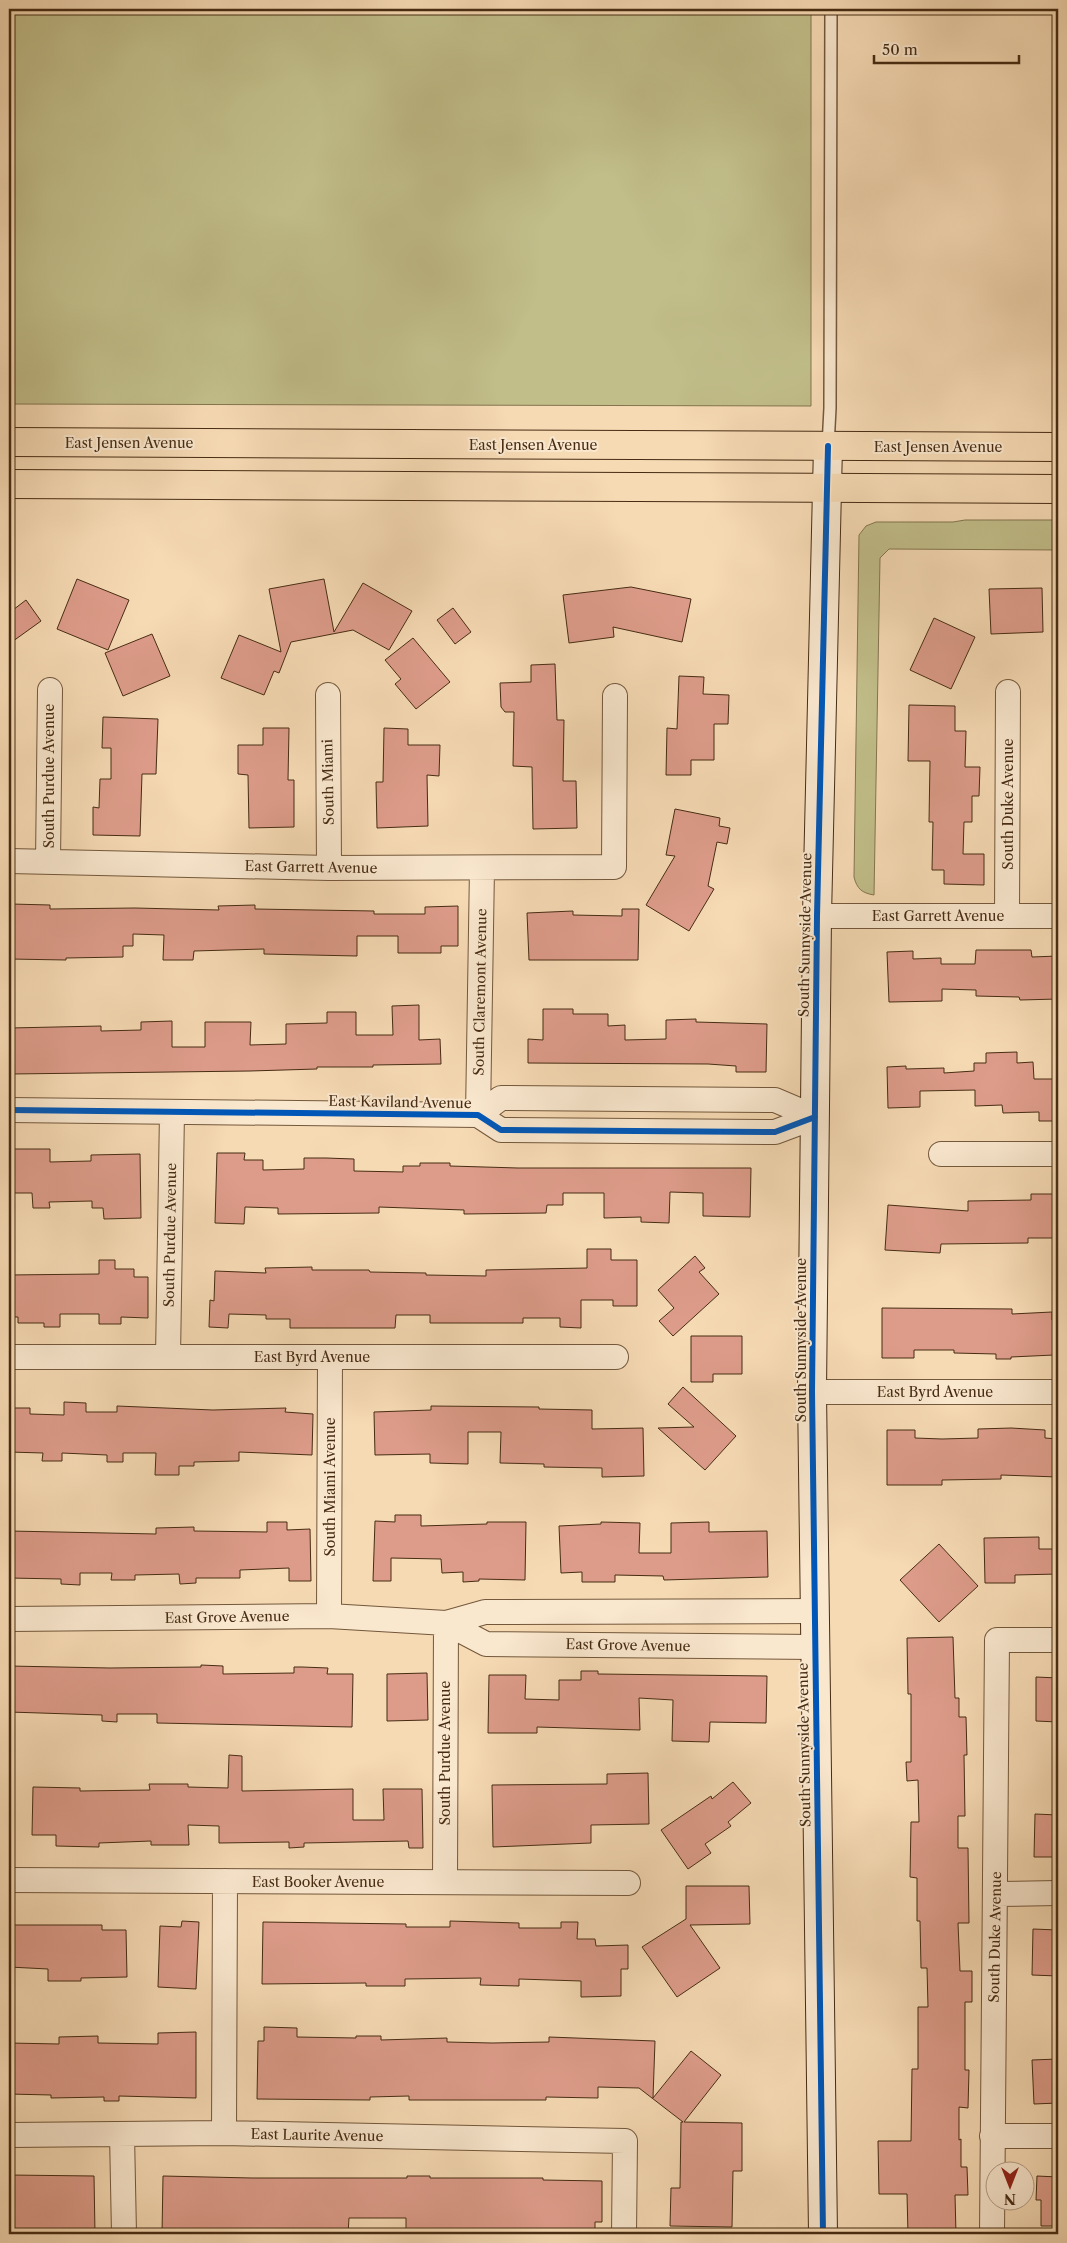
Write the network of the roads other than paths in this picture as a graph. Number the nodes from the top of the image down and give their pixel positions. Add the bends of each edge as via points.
1 (831, 9) edge
2 (9, 442) edge
3 (828, 446) junction
4 (1058, 447) edge
5 (9, 484) edge
6 (825, 488) junction
7 (1058, 489) edge
8 (50, 690) dead end
9 (1008, 692) dead end
10 (328, 695) dead end
11 (615, 696) dead end
12 (9, 861) edge
13 (48, 862) junction
14 (329, 868) junction
15 (482, 868) junction
16 (817, 916) junction
17 (1008, 916) junction
18 (1058, 916) edge
19 (9, 1110) edge
20 (172, 1112) junction
21 (478, 1115) junction
22 (815, 1117) junction
23 (941, 1154) dead end
24 (1058, 1154) edge
25 (9, 1357) edge
26 (168, 1357) junction
27 (330, 1357) junction
28 (616, 1357) dead end
29 (812, 1392) junction
30 (1058, 1392) edge
31 (815, 1611) junction
32 (330, 1616) junction
33 (9, 1619) edge
34 (446, 1623) junction
35 (1058, 1640) edge
36 (815, 1647) junction
37 (9, 1880) edge
38 (225, 1881) junction
39 (445, 1882) junction
40 (628, 1883) dead end
41 (1058, 1893) edge
42 (995, 1894) junction
43 (224, 2133) junction
44 (9, 2134) edge
45 (122, 2134) junction
46 (992, 2136) junction
47 (1058, 2136) edge
48 (124, 2234) edge
49 (624, 2234) edge
50 (823, 2234) edge
51 (992, 2234) edge

1 - 3 lane
2 - 3 main road, East Jensen Avenue
3 - 4 main road, East Jensen Avenue
3 - 6 street, South Sunnyside Avenue
5 - 6 main road
6 - 7 main road
6 - 16 street, South Sunnyside Avenue
8 - 13 street, South Purdue Avenue
9 - 17 street, South Duke Avenue
10 - 14 street, South Miami
11 - 15 street, East Garrett Avenue via 614,867
12 - 13 street, East Garrett Avenue
13 - 14 street, East Garrett Avenue
14 - 15 street, East Garrett Avenue
15 - 21 street, South Claremont Avenue
16 - 17 street, East Garrett Avenue
16 - 22 street, South Sunnyside Avenue
17 - 18 street, East Garrett Avenue
19 - 20 street, East Kaviland Avenue
20 - 21 street, East Kaviland Avenue
20 - 26 street, South Purdue Avenue
21 - 22 street, East Kaviland Avenue via 501,1130 775,1132
21 - 22 street, East Kaviland Avenue via 501,1098 570,1098 775,1100
22 - 29 street, South Sunnyside Avenue
23 - 24 street
25 - 26 street, East Byrd Avenue
26 - 27 street, East Byrd Avenue
27 - 28 street, East Byrd Avenue
27 - 32 street, South Miami Avenue
29 - 30 street, East Byrd Avenue
29 - 31 street, South Sunnyside Avenue
31 - 34 street, East Grove Avenue via 485,1612
31 - 36 street, South Sunnyside Avenue
32 - 33 street, East Grove Avenue
32 - 34 street, East Grove Avenue
34 - 36 street, East Grove Avenue via 486,1644
34 - 39 street, South Purdue Avenue
35 - 42 street, South Duke Avenue via 997,1640
36 - 50 street, South Sunnyside Avenue
37 - 38 street, East Booker Avenue
38 - 39 street, East Booker Avenue
38 - 43 street
39 - 40 street, East Booker Avenue
41 - 42 street
42 - 46 street, South Duke Avenue
43 - 45 street, East Laurite Avenue
43 - 49 street, East Laurite Avenue via 625,2141
44 - 45 street, East Laurite Avenue
45 - 48 street
46 - 47 street
46 - 51 street, South Duke Avenue

